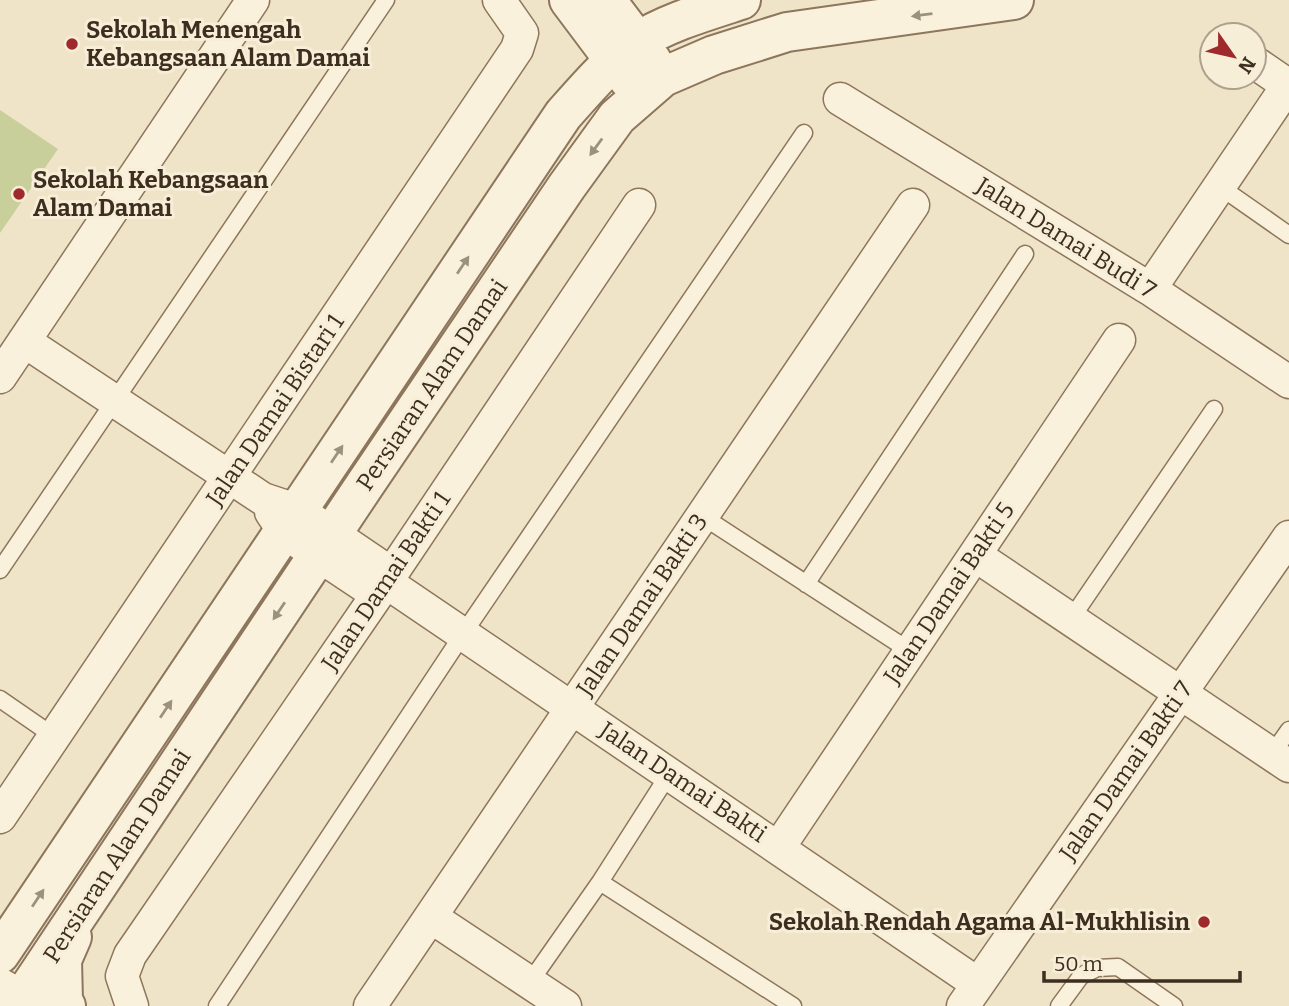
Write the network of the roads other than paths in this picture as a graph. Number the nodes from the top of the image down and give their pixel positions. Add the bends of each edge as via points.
1 (253, 0) edge
2 (386, 0) edge
3 (499, 0) edge
4 (569, 0) edge
5 (741, 0) edge
6 (1014, 0) edge
7 (619, 40) edge
8 (1268, 71) edge
9 (1288, 85) edge
10 (652, 86) junction
11 (840, 99) dead end
12 (804, 133) dead end
13 (1219, 186) junction
14 (639, 205) dead end
15 (913, 205) dead end
16 (1289, 235) edge
17 (1025, 254) dead end
18 (1150, 289) junction
19 (1119, 340) dead end
20 (24, 341) junction
21 (0, 377) edge
22 (1289, 382) edge
23 (113, 400) junction
24 (1214, 409) dead end
25 (230, 478) junction
26 (702, 516) junction
27 (292, 522) junction
28 (1289, 537) edge
29 (325, 544) junction
30 (975, 555) junction
31 (0, 570) edge
32 (386, 582) junction
33 (806, 584) junction
34 (1071, 619) junction
35 (463, 634) junction
36 (910, 651) junction
37 (1181, 693) junction
38 (0, 699) edge
39 (572, 708) junction
40 (55, 737) junction
41 (1283, 750) edge
42 (669, 774) junction
43 (0, 817) edge
44 (779, 847) junction
45 (600, 881) junction
46 (94, 887) junction
47 (431, 917) junction
48 (0, 954) edge
49 (530, 982) junction
50 (971, 995) edge
51 (20, 998) edge
52 (1156, 1001) edge
53 (66, 1006) edge
54 (132, 1006) edge
55 (217, 1006) edge
56 (370, 1006) edge
57 (565, 1006) edge
58 (793, 1006) edge
59 (1059, 1006) edge
60 (1174, 1006) edge

1 - 20 street
2 - 23 lane
3 - 25 street, Jalan Damai Bistari 1 via 522,33 517,48
4 - 7 street
5 - 7 street, Persiaran Alam Damai
6 -> 10 street, Persiaran Alam Damai via 787,32 714,55
7 - 10 street
27 -> 7 street, Persiaran Alam Damai
8 - 9 street
9 - 13 street
10 -> 29 street, Persiaran Alam Damai via 617,117
11 - 18 street, Jalan Damai Budi 7
12 - 35 lane
13 - 16 lane
13 - 18 street
14 - 32 street, Jalan Damai Bakti 1
15 - 26 street, Jalan Damai Bakti 3
17 - 33 lane
18 - 22 street, Jalan Damai Budi 7
19 - 30 street, Jalan Damai Bakti 5
20 - 21 street
20 - 23 street
23 - 25 street
23 - 31 lane
24 - 34 lane
25 - 27 street
25 - 40 street, Jalan Damai Bistari 1
26 - 33 lane
26 - 39 street, Jalan Damai Bakti 3
27 - 29 street
48 -> 27 street, Persiaran Alam Damai
28 - 37 street, Jalan Damai Bakti 7
29 - 32 street via 369,589
29 -> 46 street, Persiaran Alam Damai
30 - 34 street
30 - 36 street, Jalan Damai Bakti 5
32 - 35 street, Jalan Damai Bakti
32 - 54 street, Jalan Damai Bakti 1 via 130,955 122,976
33 - 36 lane
34 - 37 street
35 - 39 street, Jalan Damai Bakti
35 - 55 lane
36 - 44 street, Jalan Damai Bakti 5
37 - 41 street
37 - 50 street, Jalan Damai Bakti 7
38 - 40 lane
39 - 42 street, Jalan Damai Bakti
39 - 47 street, Jalan Damai Bakti 3
40 - 43 street, Jalan Damai Bistari 1
42 - 44 street, Jalan Damai Bakti
42 - 45 lane
44 - 50 street, Jalan Damai Bakti
45 - 49 lane
45 - 58 lane
46 - 51 street, Persiaran Alam Damai
46 - 53 street via 62,960
47 - 49 street
47 - 56 street, Jalan Damai Bakti 3
49 - 57 street
52 - 59 lane via 1118,967 1097,968 1081,976
52 - 60 lane

